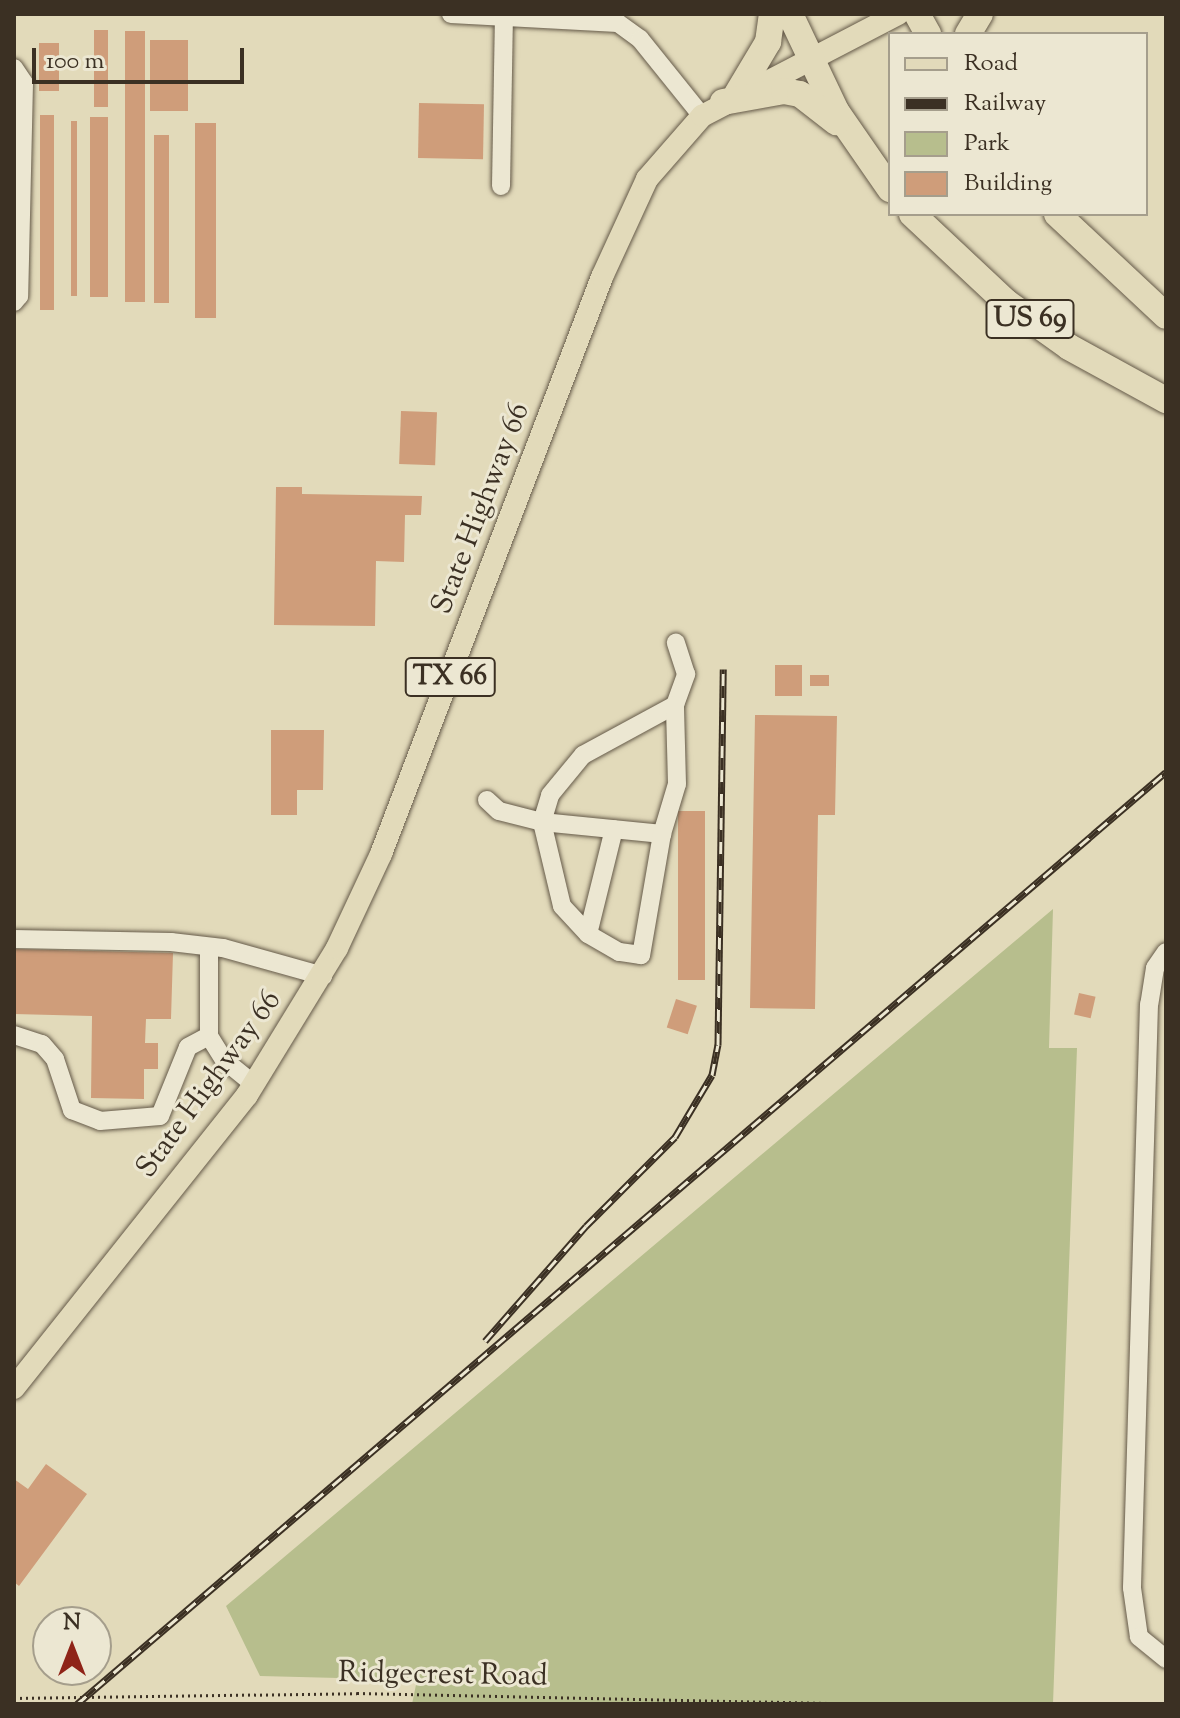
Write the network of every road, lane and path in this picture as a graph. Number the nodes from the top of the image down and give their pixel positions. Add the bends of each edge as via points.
1 (451, 14) edge
2 (478, 14) edge
3 (772, 14) edge
4 (790, 14) edge
5 (898, 14) edge
6 (917, 14) edge
7 (980, 14) edge
8 (504, 15) edge
9 (567, 15) edge
10 (927, 32) edge
11 (969, 32) edge
12 (807, 58) junction
13 (14, 68) edge
14 (721, 104) junction
15 (856, 141) junction
16 (501, 186) dead end
17 (888, 186) edge
18 (914, 216) edge
19 (1059, 216) edge
20 (1070, 216) edge
21 (1110, 269) junction
22 (14, 302) edge
23 (1166, 316) edge
24 (1166, 400) edge
25 (676, 643) dead end
26 (675, 705) junction
27 (487, 800) dead end
28 (542, 822) junction
29 (614, 829) junction
30 (662, 834) junction
31 (588, 934) junction
32 (14, 939) edge
33 (209, 947) junction
34 (1166, 952) edge
35 (323, 976) junction
36 (14, 1035) edge
37 (209, 1036) junction
38 (254, 1084) junction
39 (14, 1388) edge
40 (1166, 1659) edge
41 (14, 1698) edge
42 (872, 1704) edge

1 - 2 street
2 - 8 street
3 - 14 highway via 768,42
4 - 12 highway
5 - 12 main road, State Highway 66 / TX 66
6 - 10 highway
7 - 11 highway
8 - 9 street
8 - 16 street
9 - 14 street via 604,18 629,31
12 - 14 main road, State Highway 66 / TX 66
12 - 15 highway
13 - 22 street via 24,83 19,296
14 - 15 highway via 764,92 800,94
14 - 35 main road, State Highway 66 / TX 66 via 647,179 617,239 386,841
15 - 17 highway
18 - 24 highway, US 69 via 1006,302 1069,347
19 - 21 highway, US 69
20 - 21 highway
21 - 23 highway, US 69
25 - 26 street via 686,674
26 - 28 street via 583,755 550,795
26 - 30 street via 677,784
27 - 28 street via 499,811
28 - 29 street
28 - 31 street via 562,906
29 - 30 street
29 - 31 street
30 - 31 street via 641,955 619,952
32 - 33 street
33 - 35 street
33 - 37 street
34 - 40 street via 1155,968 1149,1004 1132,1588 1139,1637
35 - 38 main road, State Highway 66 / TX 66
36 - 37 street via 42,1044 55,1059 72,1110 100,1121 160,1116 188,1047
37 - 38 street via 224,1060
38 - 39 main road, State Highway 66 / TX 66
41 - 42 path, Ridgecrest Road via 357,1693

